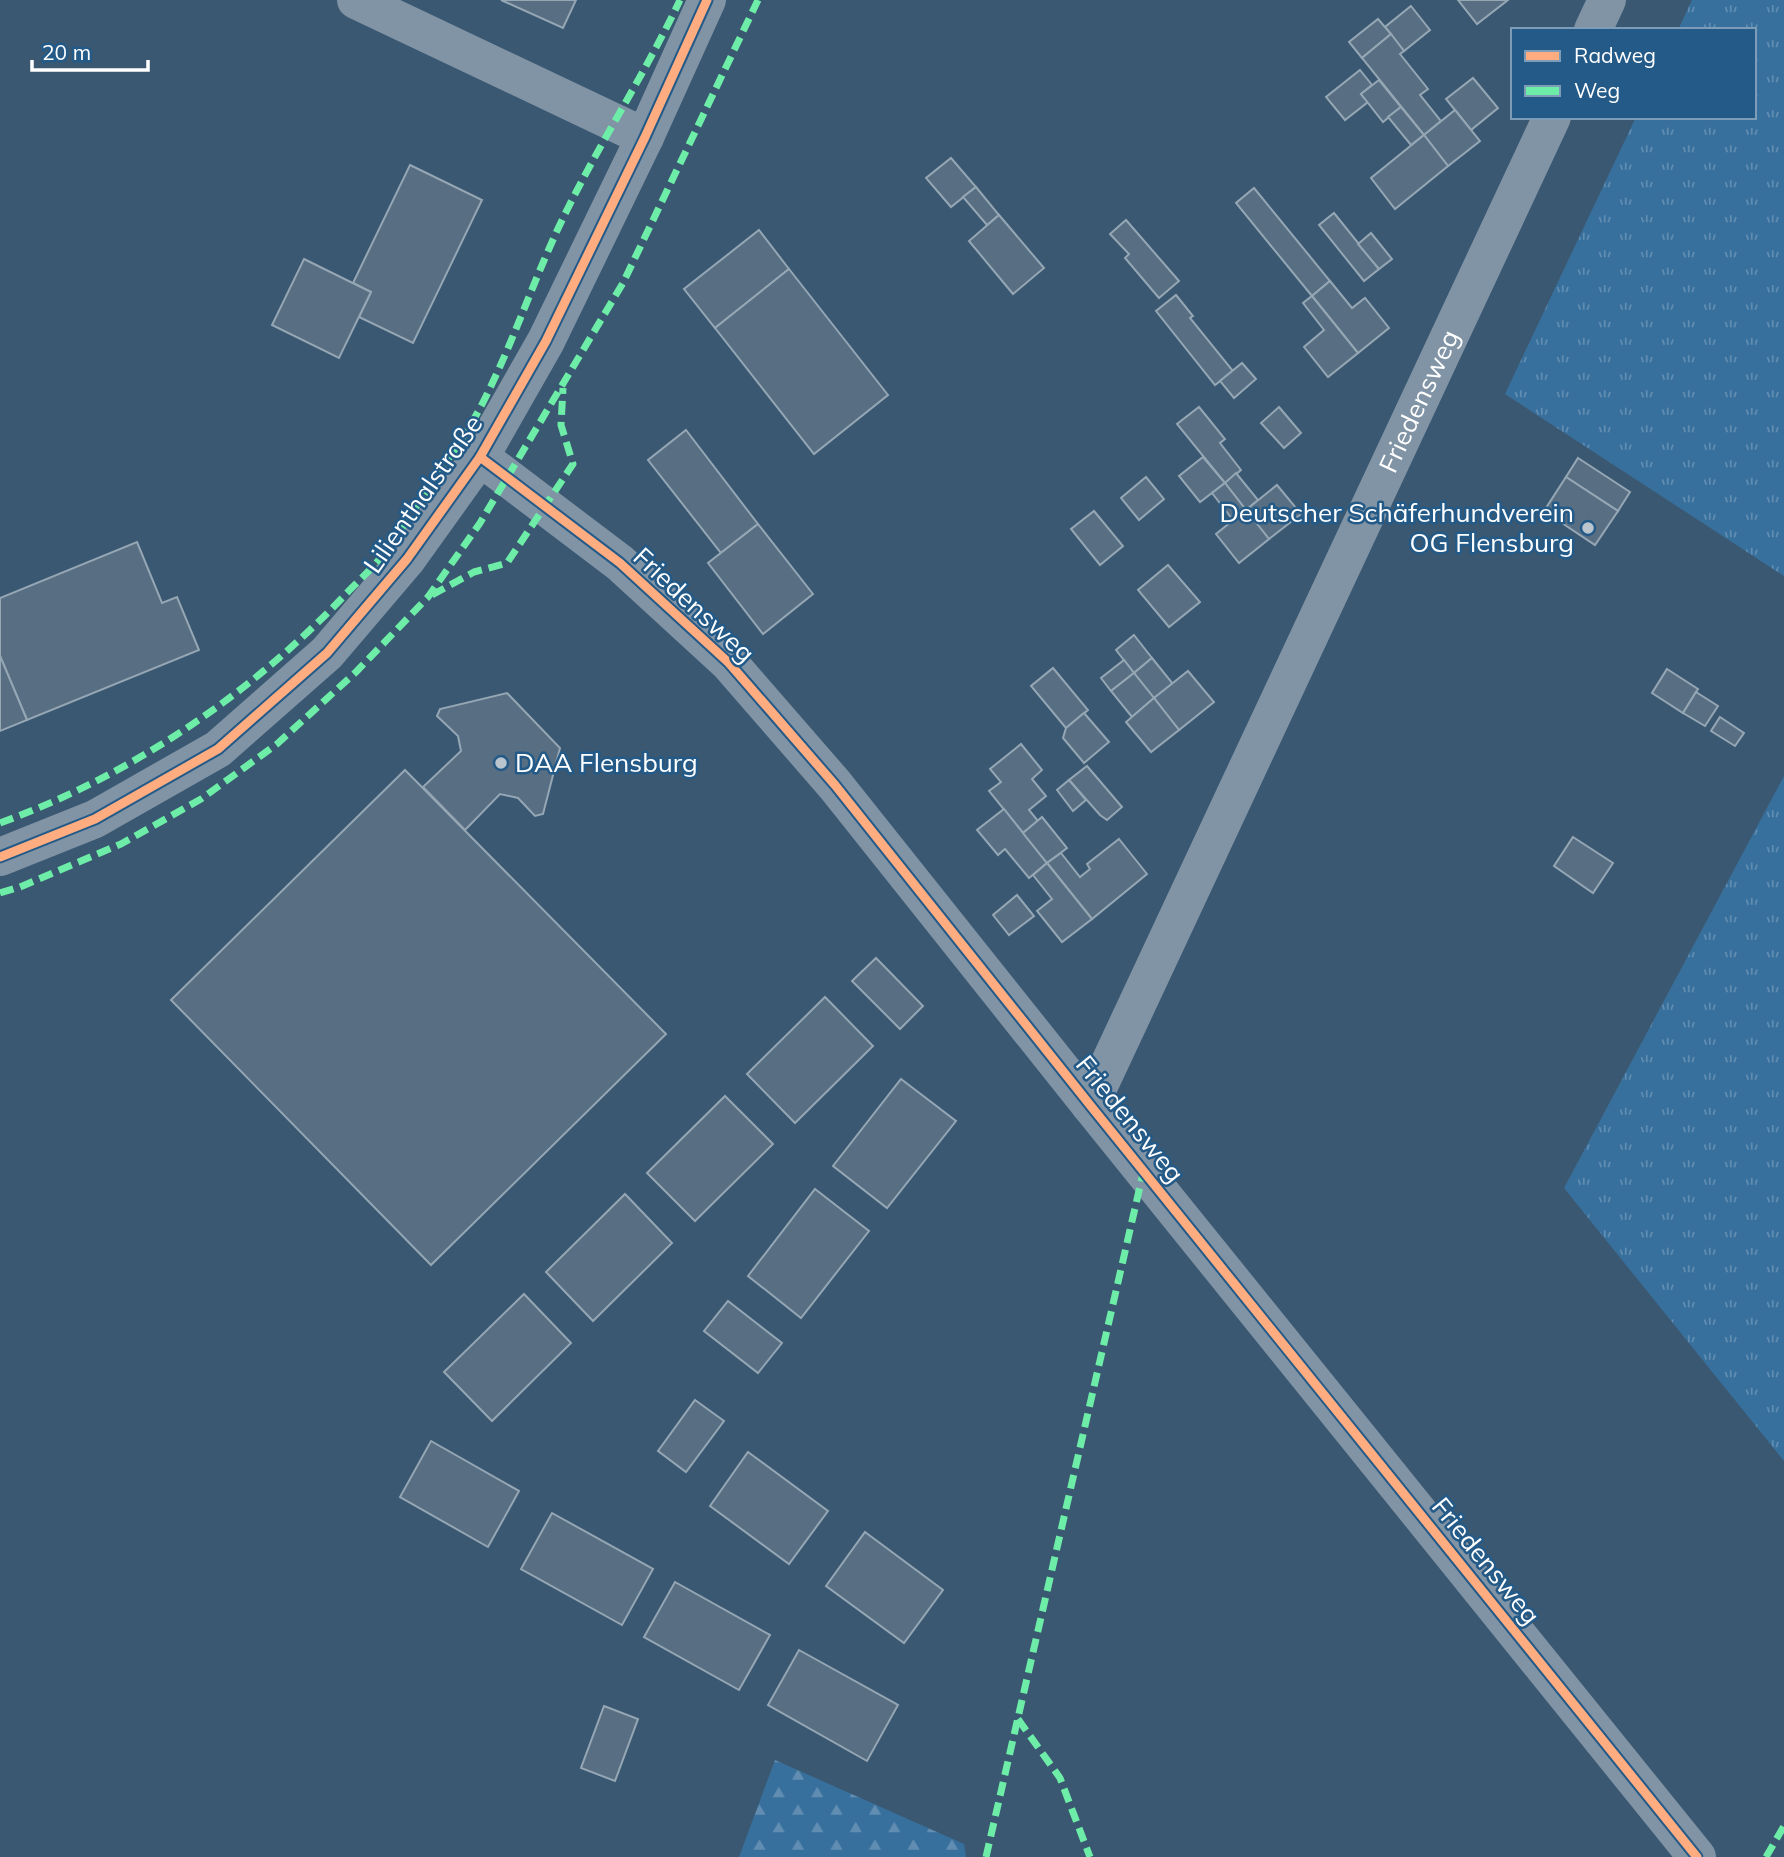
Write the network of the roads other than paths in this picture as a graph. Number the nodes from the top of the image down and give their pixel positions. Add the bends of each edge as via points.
1 (356, 0) edge
2 (707, 0) edge
3 (1607, 0) edge
4 (1594, 28) edge
5 (1551, 119) edge
6 (645, 136) junction
7 (480, 457) junction
8 (0, 857) edge
9 (1090, 1105) junction
10 (1697, 1857) edge

1 - 6 street
2 - 6 street, Lilienthalstraße
3 - 4 street
5 - 9 street, Friedensweg
6 - 7 street, Lilienthalstraße via 546,341
7 - 8 street, Lilienthalstraße via 407,559 327,653 218,749 95,820
7 - 9 street, Friedensweg via 620,563 729,663 835,785
9 - 10 street, Friedensweg

